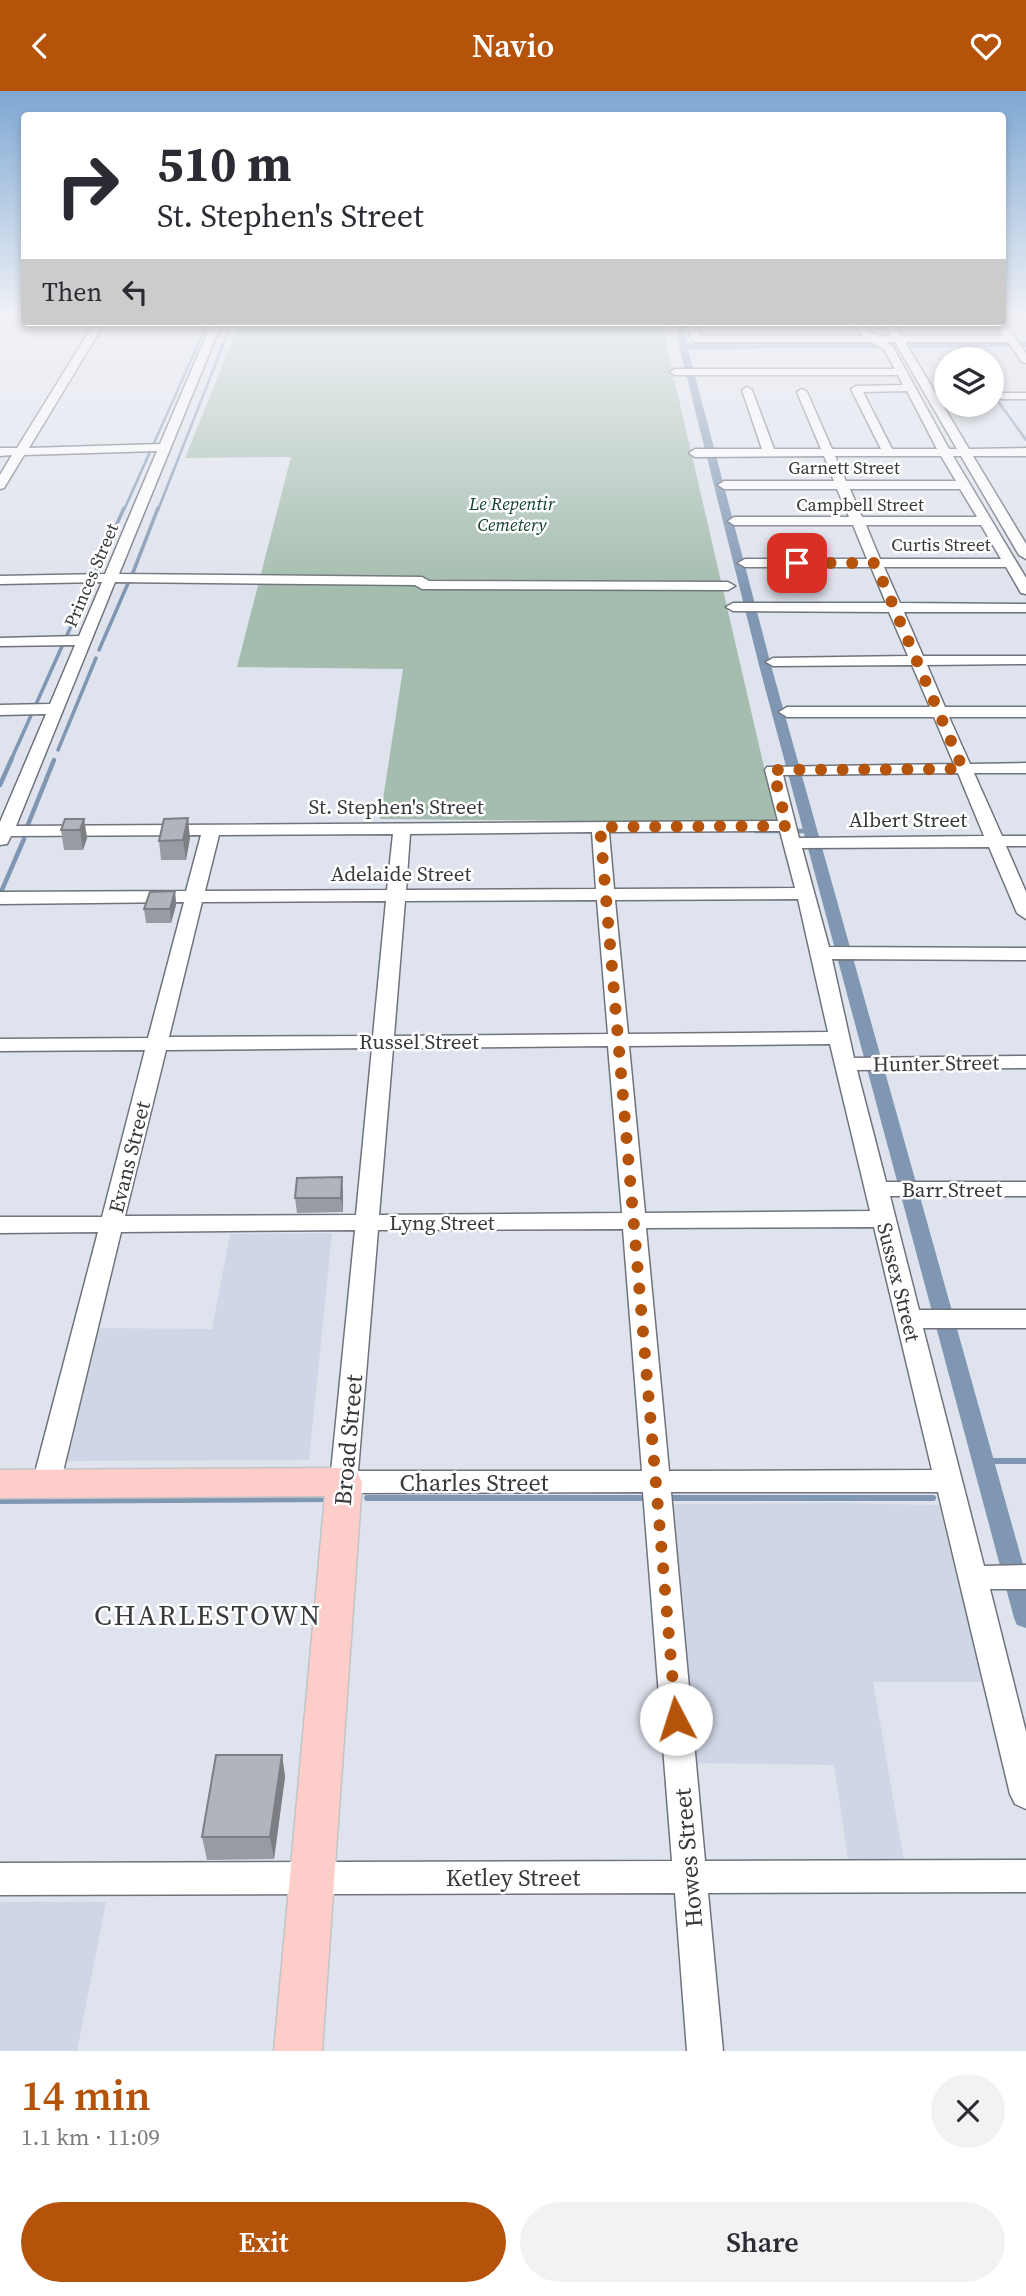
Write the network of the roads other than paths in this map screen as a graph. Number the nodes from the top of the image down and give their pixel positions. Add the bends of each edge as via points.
1 (48, 407) edge
2 (181, 407) edge
3 (753, 407) edge
4 (809, 407) edge
5 (865, 407) edge
6 (921, 407) edge
7 (938, 407) edge
8 (165, 447) junction
9 (21, 451) junction
10 (0, 452) edge
11 (888, 452) junction
12 (945, 452) junction
13 (965, 452) junction
14 (1026, 452) edge
15 (698, 453) dead end
16 (769, 453) junction
17 (828, 453) junction
18 (0, 485) edge
19 (724, 485) dead end
20 (842, 485) junction
21 (964, 485) junction
22 (734, 521) dead end
23 (858, 521) junction
24 (985, 521) junction
25 (1026, 555) edge
26 (745, 563) dead end
27 (875, 563) junction
28 (1010, 563) junction
29 (105, 579) junction
30 (0, 580) edge
31 (727, 586) dead end
32 (1025, 588) edge
33 (733, 607) dead end
34 (894, 607) junction
35 (1026, 608) edge
36 (79, 640) junction
37 (0, 642) edge
38 (1026, 660) edge
39 (917, 661) junction
40 (773, 662) dead end
41 (50, 709) junction
42 (0, 710) edge
43 (787, 712) dead end
44 (939, 712) junction
45 (1026, 712) edge
46 (1026, 768) edge
47 (963, 769) junction
48 (10, 793) edge
49 (600, 827) junction
50 (402, 828) junction
51 (211, 830) junction
52 (789, 834) junction
53 (3, 837) edge
54 (1026, 841) edge
55 (994, 842) junction
56 (803, 893) junction
57 (606, 894) junction
58 (396, 896) junction
59 (194, 897) junction
60 (0, 898) edge
61 (1026, 913) edge
62 (821, 953) junction
63 (1026, 954) edge
64 (839, 1038) junction
65 (619, 1040) junction
66 (384, 1042) junction
67 (157, 1044) junction
68 (0, 1045) edge
69 (1026, 1062) edge
70 (854, 1064) junction
71 (885, 1189) junction
72 (1026, 1189) edge
73 (884, 1219) junction
74 (634, 1221) junction
75 (367, 1222) junction
76 (112, 1224) junction
77 (0, 1225) edge
78 (917, 1319) junction
79 (1026, 1319) edge
80 (656, 1481) junction
81 (948, 1481) junction
82 (344, 1482) junction
83 (0, 1484) edge
84 (46, 1484) junction
85 (1026, 1577) edge
86 (985, 1578) junction
87 (1026, 1794) edge
88 (1026, 1876) edge
89 (690, 1877) junction
90 (312, 1878) junction
91 (0, 1879) edge
92 (298, 2051) edge
93 (705, 2051) edge

1 - 9 street
2 - 8 street, Princes Street
3 - 16 street
4 - 17 street
5 - 11 street
6 - 12 street
7 - 13 street
8 - 9 street
8 - 29 street, Princes Street
9 - 10 street
9 - 18 street
11 - 12 street
11 - 17 street
12 - 13 street
12 - 21 street
13 - 14 street
13 - 25 street
15 - 16 street
16 - 17 street
17 - 20 street
19 - 20 street, Garnett Street
20 - 21 street, Garnett Street
20 - 23 street
21 - 24 street
22 - 23 street, Campbell Street
23 - 24 street, Campbell Street
23 - 27 street
24 - 28 street
26 - 27 street, Curtis Street
27 - 28 street, Curtis Street
27 - 34 street
28 - 32 street
29 - 30 street
29 - 31 street
29 - 36 street, Princes Street
33 - 34 street
34 - 35 street
34 - 39 street
36 - 37 street
36 - 41 street, Princes Street
38 - 39 street
39 - 40 street
39 - 44 street
41 - 42 street
41 - 48 street, Princes Street
43 - 44 street
44 - 45 street
44 - 47 street
46 - 47 street
47 - 52 street, Sussex Street via 773,770
47 - 55 street
48 - 53 street, Princes Street
49 - 50 street, St. Stephen's Street
49 - 52 street, St. Stephen's Street
49 - 57 street, Howes Street
50 - 51 street, St. Stephen's Street
50 - 58 street, Broad Street
51 - 53 street, St. Stephen's Street
51 - 59 street, Evans Street
52 - 55 street, Albert Street via 822,842
52 - 56 street, Sussex Street
54 - 55 street, Albert Street
55 - 61 street
56 - 57 street, Adelaide Street
56 - 62 street, Sussex Street
57 - 58 street, Adelaide Street
57 - 65 street, Howes Street
58 - 59 street, Adelaide Street
58 - 66 street, Broad Street
59 - 60 street, Adelaide Street
59 - 67 street, Evans Street
62 - 63 street
62 - 64 street, Sussex Street
64 - 65 street, Russel Street
64 - 70 street, Sussex Street
65 - 66 street, Russel Street
65 - 74 street, Howes Street
66 - 67 street, Russel Street
66 - 75 street, Broad Street
67 - 68 street, Russel Street
67 - 76 street, Evans Street
69 - 70 street, Hunter Street
70 - 71 street, Sussex Street
71 - 72 street, Barr Street
71 - 73 street, Sussex Street
73 - 74 street, Lyng Street
73 - 78 street, Sussex Street
74 - 75 street, Lyng Street
74 - 80 street, Howes Street
75 - 76 street, Lyng Street
75 - 82 street, Broad Street
76 - 77 street, Lyng Street
76 - 84 street, Evans Street
78 - 79 street
78 - 81 street, Sussex Street
80 - 81 street, Charles Street
80 - 82 street, Charles Street
80 - 89 street, Howes Street
81 - 86 street, Sussex Street
82 - 84 main road, Charles Street
82 - 90 main road, Broad Street
83 - 84 main road, Charles Street
85 - 86 street
86 - 87 street, Sussex Street
88 - 89 street, Ketley Street
89 - 90 street, Ketley Street
89 - 93 street, Howes Street
90 - 91 street, Ketley Street
90 - 92 main road, Broad Street

